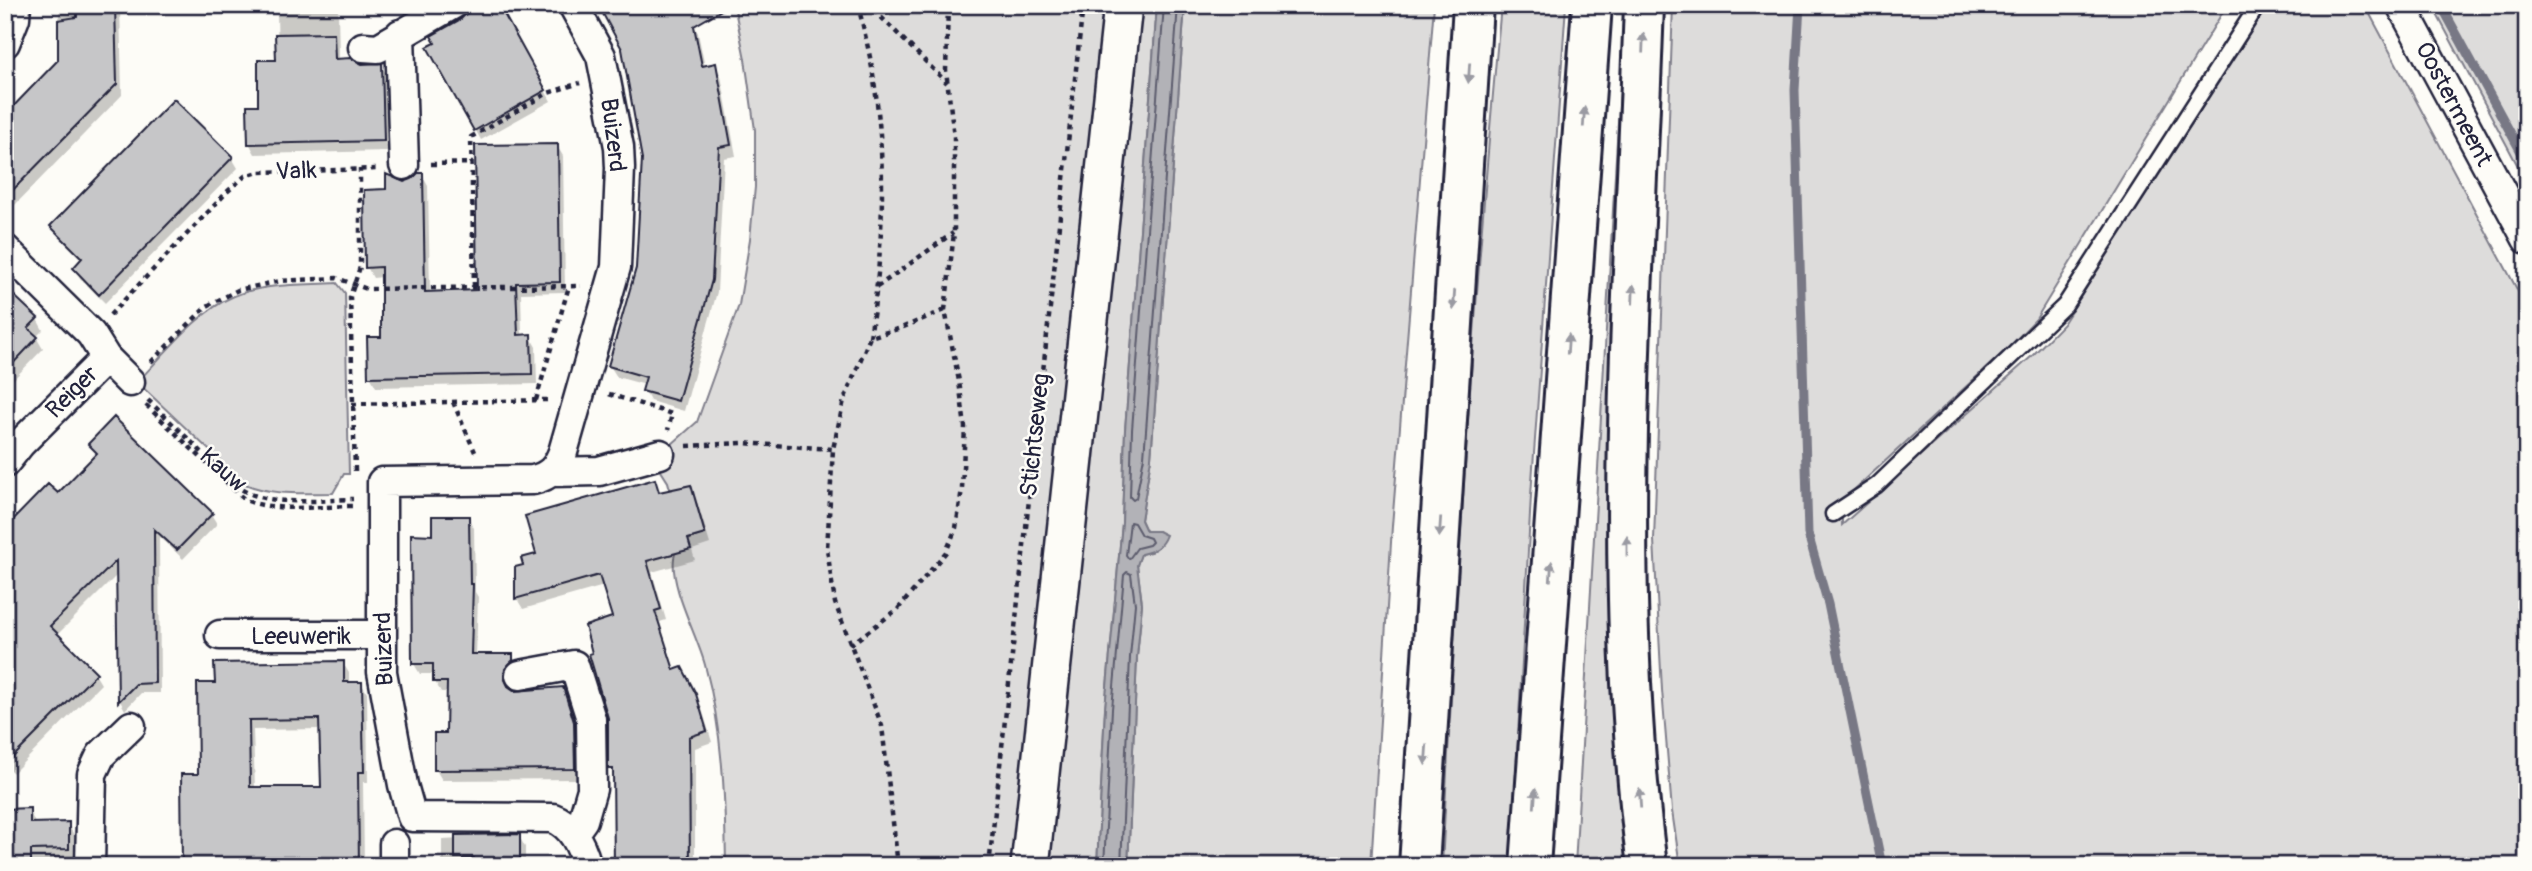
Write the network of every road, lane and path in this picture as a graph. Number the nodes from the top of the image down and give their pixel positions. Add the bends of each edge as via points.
1 (16, 5) edge
2 (452, 5) edge
3 (573, 5) edge
4 (858, 5) edge
5 (897, 5) edge
6 (939, 5) edge
7 (966, 5) edge
8 (1083, 5) edge
9 (1123, 5) edge
10 (1473, 5) edge
11 (1592, 5) edge
12 (1644, 5) edge
13 (2258, 5) edge
14 (2401, 5) edge
15 (948, 7) junction
16 (873, 10) junction
17 (860, 13) junction
18 (400, 34) junction
19 (5, 43) edge
20 (363, 47) dead end
21 (605, 78) junction
22 (947, 84) junction
23 (472, 163) junction
24 (404, 165) junction
25 (360, 169) junction
26 (954, 233) junction
27 (2527, 239) edge
28 (5, 249) edge
29 (354, 284) junction
30 (569, 286) junction
31 (474, 287) junction
32 (877, 287) junction
33 (610, 289) junction
34 (114, 310) dead end
35 (945, 310) junction
36 (870, 337) junction
37 (106, 358) junction
38 (130, 383) junction
39 (578, 397) junction
40 (536, 400) junction
41 (453, 402) junction
42 (352, 404) junction
43 (668, 446) junction
44 (833, 449) junction
45 (7, 457) edge
46 (355, 472) dead end
47 (552, 472) junction
48 (479, 481) junction
49 (1833, 514) dead end
50 (220, 635) dead end
51 (382, 635) junction
52 (850, 645) junction
53 (520, 675) dead end
54 (131, 726) dead end
55 (573, 834) junction
56 (90, 866) edge
57 (587, 866) edge
58 (898, 866) edge
59 (989, 866) edge
60 (1030, 866) edge
61 (1419, 866) edge
62 (1530, 866) edge
63 (1647, 866) edge

1 - 19 street
2 - 18 street
3 - 21 street, Buizerd via 601,56
4 - 17 path
5 - 16 path
6 - 15 path
7 - 15 path
8 - 59 path, Stichtseweg
9 - 60 street, Stichtseweg
10 -> 61 highway
62 -> 11 highway
63 -> 12 highway via 1631,673 1627,514
13 - 49 lane via 2065,305 1877,485
14 - 27 street, Oostermeent
15 - 22 path
16 - 17 path
16 - 22 path
17 - 32 path via 874,82 880,164
18 - 20 street via 378,47
18 - 24 street
21 - 23 path via 548,93 475,134 471,137
21 - 33 street, Buizerd via 620,168 616,267
22 - 26 path via 954,137
23 - 24 path, Valk
23 - 31 path
24 - 25 path, Valk
25 - 29 path via 360,267
25 - 34 path, Valk via 245,176
26 - 32 path
26 - 35 path
28 - 37 street via 91,334
29 - 31 path via 367,289
29 - 38 path via 337,278 280,281 223,296 207,306
29 - 42 path via 350,296
30 - 31 path
30 - 33 path
30 - 40 path
32 - 36 path
33 - 39 street, Buizerd
35 - 36 path
35 - 52 path via 965,427 956,528 946,552 898,609
36 - 44 path via 844,400
37 - 38 street
37 - 45 street, Reiger
38 - 38 path, Kauw via 131,391 244,500 284,507 356,506 355,499 273,500 249,495
39 - 40 path
39 - 43 path via 672,414
39 - 47 street, Buizerd via 563,452
40 - 41 path
41 - 42 path
41 - 48 path via 473,443
42 - 46 path
43 - 44 path via 741,443
43 - 47 street, Buizerd via 599,471
44 - 52 path via 827,549 835,603
47 - 48 street, Buizerd via 533,480
48 - 51 street, Buizerd via 382,482
50 - 51 street, Leeuwerik
51 - 55 street, Buizerd via 384,687 412,817 543,816 561,821
52 - 58 path via 882,726
53 - 55 street via 574,666 591,719 592,789 583,820
54 - 56 street via 102,755 92,774
55 - 57 street

